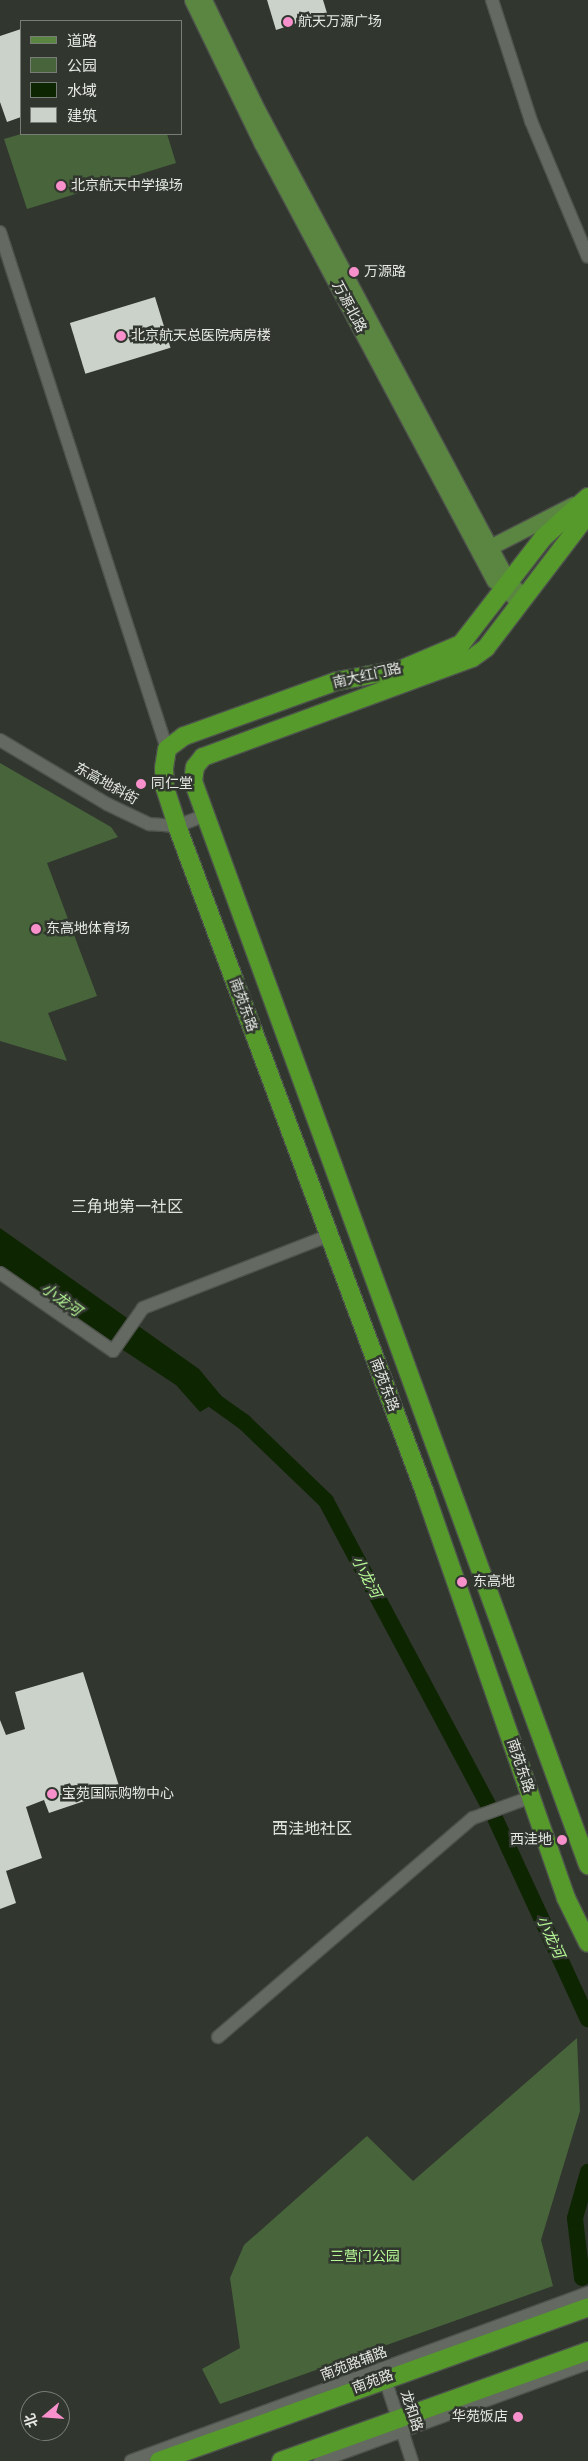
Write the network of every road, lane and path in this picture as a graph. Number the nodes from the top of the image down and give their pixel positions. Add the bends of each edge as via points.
1 (192, 0) edge
2 (204, 0) edge
3 (492, 0) edge
4 (1, 237) edge
5 (588, 257) edge
6 (588, 497) edge
7 (588, 514) edge
8 (490, 547) junction
9 (506, 587) junction
10 (523, 599) junction
11 (0, 740) edge
12 (167, 749) junction
13 (203, 816) junction
14 (177, 826) junction
15 (328, 1236) junction
16 (0, 1273) edge
17 (522, 1800) junction
18 (588, 1865) edge
19 (588, 1944) edge
20 (218, 2037) dead end
21 (588, 2293) edge
22 (588, 2307) edge
23 (588, 2351) edge
24 (588, 2363) edge
25 (383, 2374) junction
26 (399, 2425) junction
27 (222, 2429) junction
28 (200, 2446) junction
29 (131, 2461) edge
30 (159, 2461) edge
31 (281, 2461) edge
32 (320, 2461) edge
33 (412, 2461) edge

1 - 9 main road, 万源北路 via 262,144 494,580
2 - 8 main road, 万源北路 via 257,109
3 - 5 street via 531,121
4 - 12 street
6 - 8 main road
6 - 9 highway, 南大红门路 via 563,516
7 - 10 highway, 南大红门路
8 - 9 main road, 万源北路
9 - 10 main road
9 - 12 highway, 南大红门路 via 476,628 448,651 402,669 338,681 205,727 184,736
10 - 13 highway, 南大红门路 via 486,648 458,665 203,757 195,767 193,781
11 - 14 street, 东高地斜街 via 107,804 149,824
12 - 14 highway via 165,788
13 - 14 street, 东高地斜街
13 - 18 highway, 南苑东路
14 - 15 highway, 南苑东路
15 - 16 street via 143,1308 113,1351
15 - 17 highway, 南苑东路 via 425,1493
17 - 19 highway, 南苑东路
17 - 20 street via 473,1818
21 - 25 street, 南苑路辅路
22 - 25 highway, 南苑路
23 - 26 highway
24 - 26 street
25 - 26 street, 龙和路
25 - 27 street, 南苑路辅路
25 - 28 highway, 南苑路
26 - 31 highway
26 - 32 street
26 - 33 street, 龙和路
27 - 28 highway
27 - 29 street, 南苑路辅路
28 - 30 highway, 南苑路

